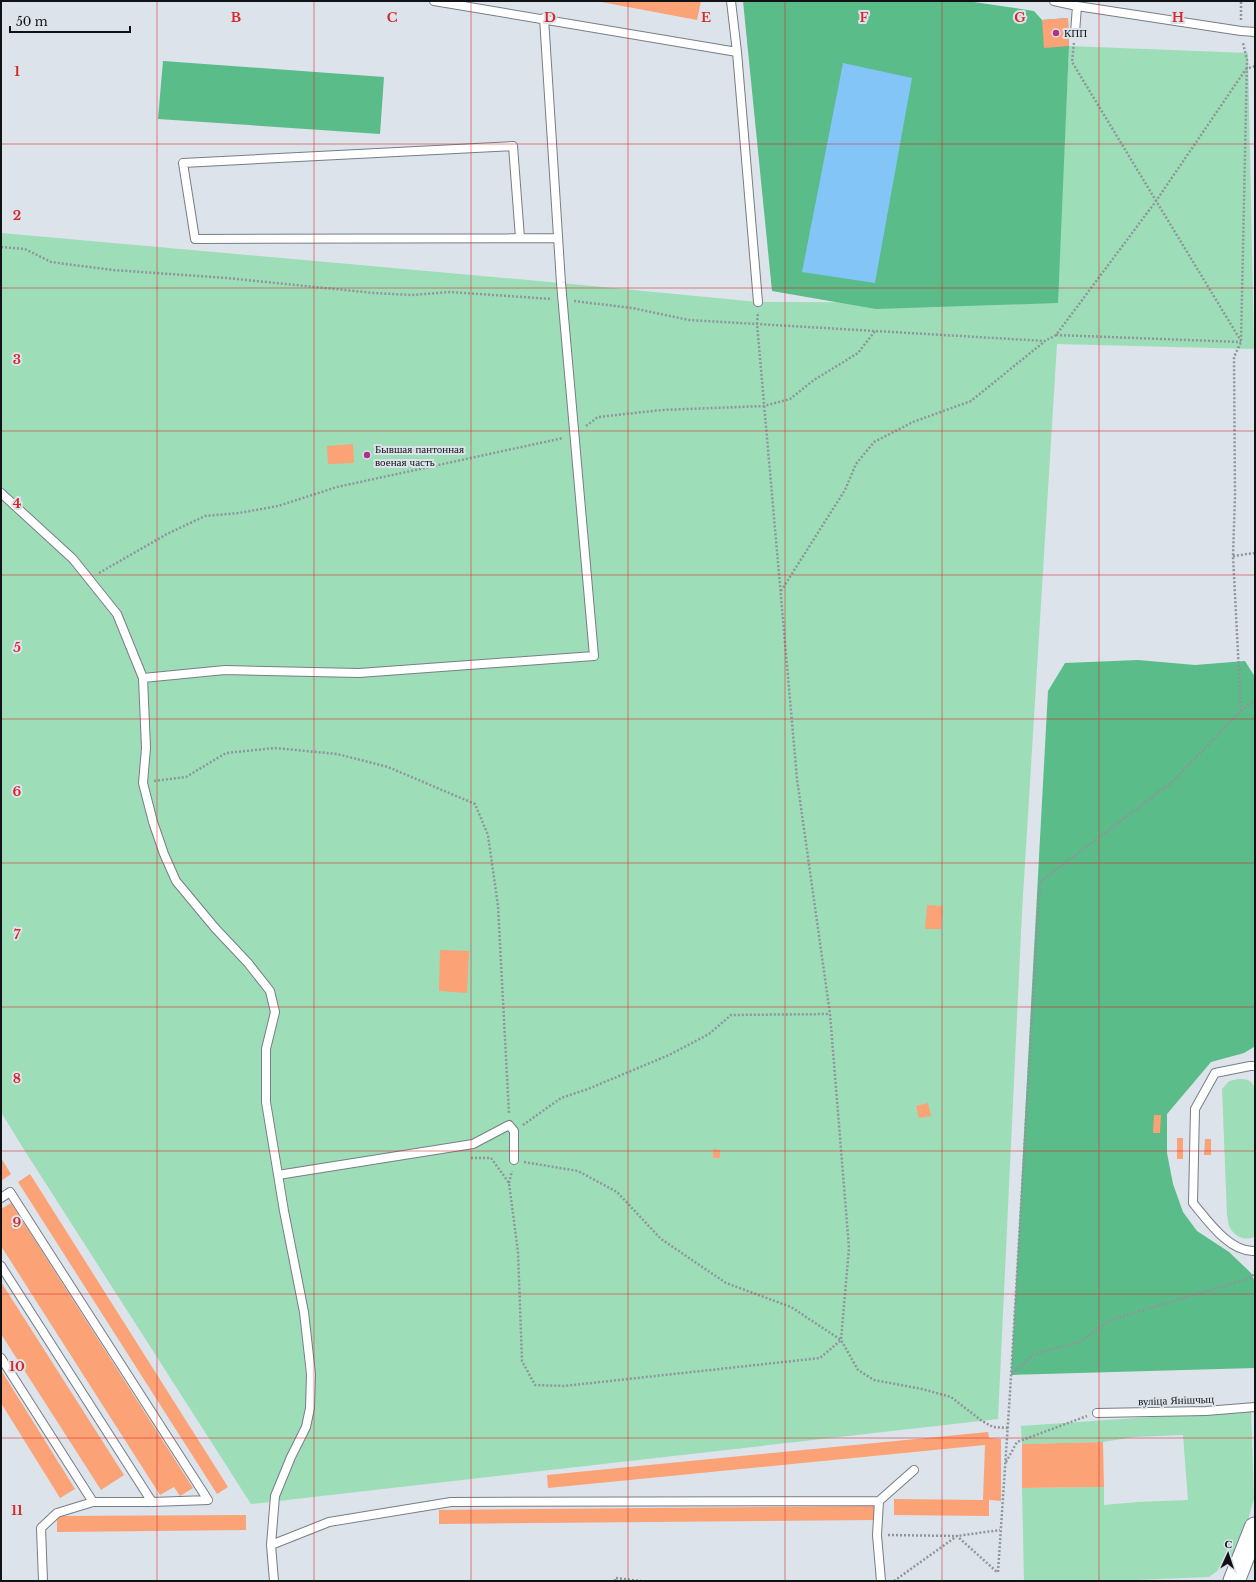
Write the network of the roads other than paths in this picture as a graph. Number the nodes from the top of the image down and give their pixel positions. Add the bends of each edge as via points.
1 (434, 1) edge
2 (732, 1) edge
3 (1054, 1) edge
4 (1077, 6) junction
5 (544, 18) junction
6 (1255, 32) edge
7 (1075, 33) road end
8 (737, 52) junction
9 (520, 238) junction
10 (558, 238) junction
11 (758, 302) road end
12 (1, 493) edge
13 (142, 678) junction
14 (1255, 1066) edge
15 (514, 1160) road end
16 (278, 1175) junction
17 (1, 1198) edge
18 (1255, 1251) edge
19 (1, 1266) edge
20 (1, 1358) edge
21 (1255, 1407) edge
22 (1097, 1413) road end
23 (914, 1470) dead end
24 (879, 1501) junction
25 (93, 1502) junction
26 (152, 1502) junction
27 (1255, 1528) edge
28 (271, 1545) junction
29 (43, 1581) edge
30 (274, 1581) edge
31 (881, 1581) edge
32 (1234, 1581) edge

1 - 5 lane
2 - 8 lane
3 - 4 lane
4 - 6 lane
4 - 7 lane
5 - 8 lane
5 - 10 lane
8 - 11 lane
9 - 9 lane via 513,146 183,164 195,239
9 - 10 lane
10 - 13 lane via 594,656 359,673 225,670
12 - 13 lane via 73,560 117,614
13 - 16 lane via 146,748 143,783 153,822 176,882 270,991 275,1012 266,1049 266,1102
14 - 18 lane via 1215,1073 1195,1109 1193,1204 1225,1240 1248,1252
15 - 16 lane via 512,1128 473,1144
16 - 28 lane via 304,1312 311,1374 310,1408 306,1427 275,1496
17 - 26 lane via 10,1192 208,1500
19 - 26 lane
20 - 25 lane
21 - 22 lane, вуліца Янішчыц via 1206,1411
23 - 24 lane
24 - 28 lane via 451,1502 329,1522
24 - 31 lane via 877,1535
25 - 26 lane
25 - 29 lane via 57,1513 41,1528
27 - 32 street
28 - 30 lane

